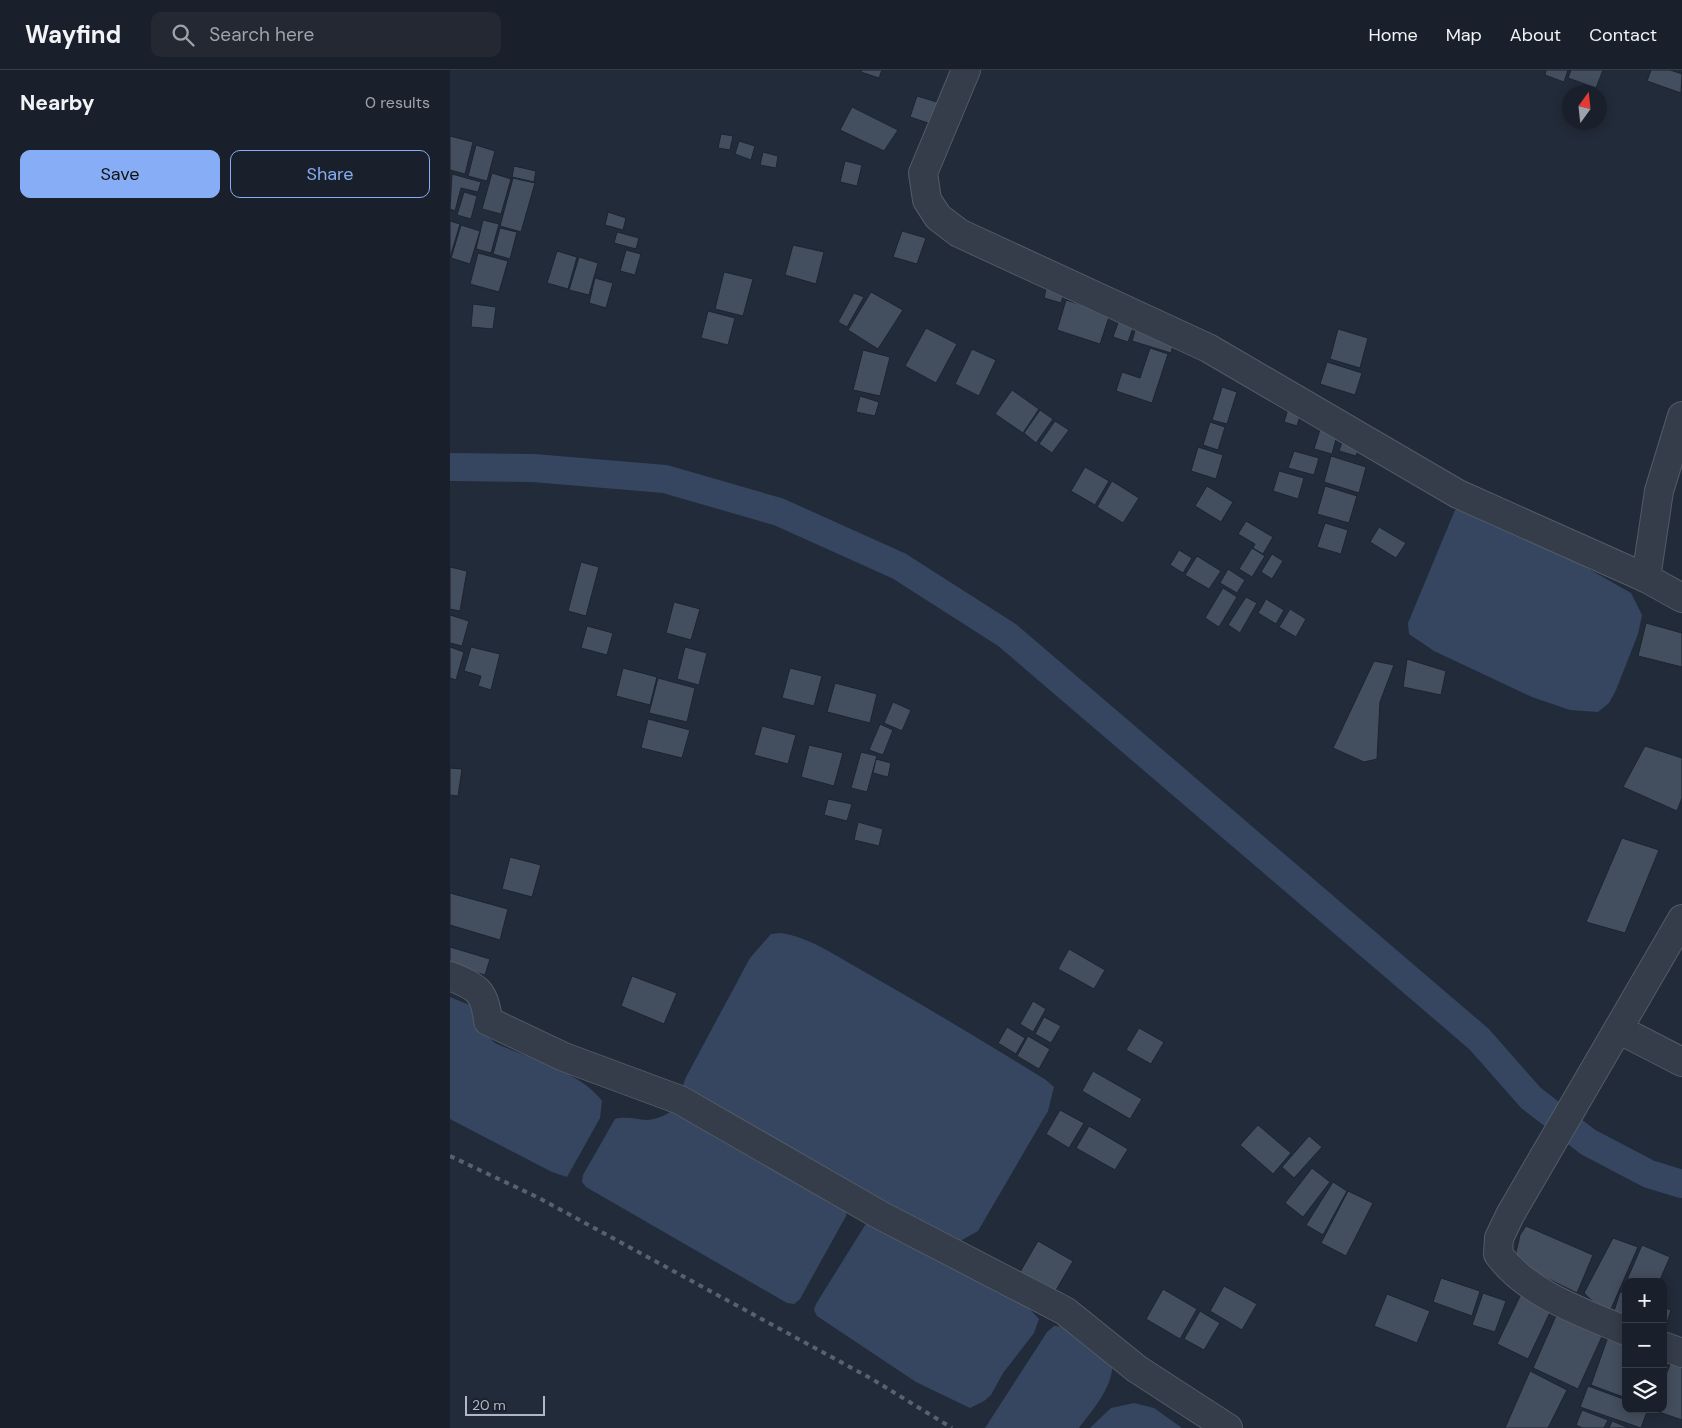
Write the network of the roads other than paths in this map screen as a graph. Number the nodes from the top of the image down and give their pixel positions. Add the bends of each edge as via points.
1 (966, 70) edge
2 (1682, 416) edge
3 (1646, 578) junction
4 (1682, 598) edge
5 (1682, 919) edge
6 (450, 976) edge
7 (1612, 1039) junction
8 (1682, 1062) edge
9 (1622, 1329) edge
10 (1667, 1347) edge
11 (1682, 1353) edge
12 (1228, 1428) edge

1 - 3 street via 923,173 927,200 938,217 960,233 1208,348 1458,494
2 - 3 street via 1659,491
3 - 4 street
5 - 7 street
6 - 12 street via 472,985 482,994 488,1021 564,1057 680,1100 880,1215 1065,1311 1137,1369
7 - 8 street
7 - 9 street via 1510,1215 1499,1238 1498,1254 1508,1268 1548,1296
10 - 11 street

